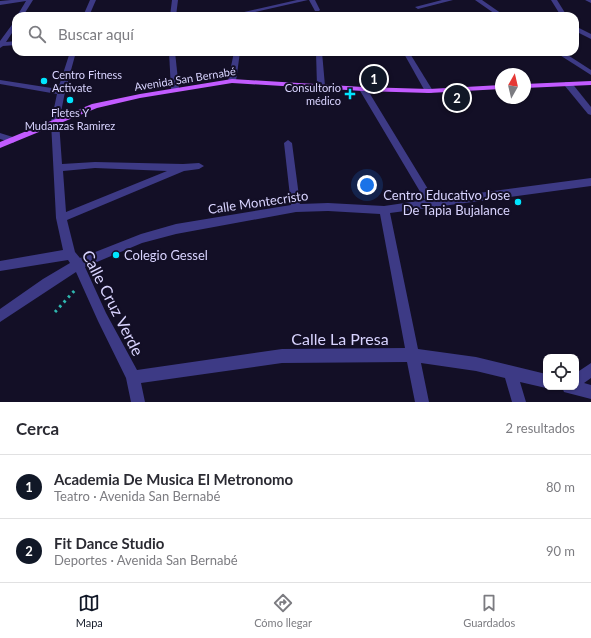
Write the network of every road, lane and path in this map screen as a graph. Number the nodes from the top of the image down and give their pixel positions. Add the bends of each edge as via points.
1 (25, 0) edge
2 (30, 0) edge
3 (93, 0) edge
4 (175, 0) edge
5 (276, 0) edge
6 (304, 0) edge
7 (312, 0) edge
8 (450, 0) edge
9 (478, 0) edge
10 (554, 0) edge
11 (588, 0) edge
12 (591, 1) edge
13 (0, 3) edge
14 (276, 7) junction
15 (418, 7) dead end
16 (317, 10) dead end
17 (22, 12) edge
18 (88, 12) edge
19 (174, 12) edge
20 (250, 12) edge
21 (496, 12) edge
22 (562, 12) edge
23 (12, 29) edge
24 (579, 30) edge
25 (591, 37) edge
26 (12, 43) edge
27 (1, 44) edge
28 (72, 56) edge
29 (172, 56) edge
30 (237, 56) edge
31 (319, 56) edge
32 (409, 56) edge
33 (564, 56) edge
34 (591, 73) edge
35 (232, 81) junction
36 (0, 82) edge
37 (591, 83) edge
38 (568, 84) junction
39 (321, 86) junction
40 (531, 86) edge
41 (495, 87) edge
42 (174, 89) junction
43 (363, 89) junction
44 (429, 91) junction
45 (61, 92) junction
46 (591, 112) edge
47 (55, 122) junction
48 (0, 136) edge
49 (13, 140) junction
50 (288, 144) dead end
51 (0, 145) edge
52 (199, 166) dead end
53 (59, 168) junction
54 (183, 168) junction
55 (591, 182) edge
56 (432, 204) junction
57 (296, 208) junction
58 (384, 210) junction
59 (61, 218) junction
60 (70, 254) junction
61 (78, 264) junction
62 (0, 266) edge
63 (84, 280) junction
64 (55, 312) dead end
65 (0, 316) edge
66 (414, 356) junction
67 (591, 370) edge
68 (510, 372) junction
69 (133, 377) junction
70 (579, 379) edge
71 (543, 380) edge
72 (579, 389) edge
73 (591, 392) edge
74 (138, 402) edge
75 (422, 402) edge
76 (519, 402) edge

1 - 13 street
2 - 17 street
3 - 18 street
4 - 19 street
5 - 14 street
6 - 14 street
7 - 16 street
8 - 15 street
9 - 21 street
10 - 22 street
11 - 12 street
14 - 20 street
23 - 27 street
24 - 25 street
26 - 27 street
28 - 45 street, Calle Cruz Verde
29 - 42 street
30 - 35 street
31 - 39 street
32 - 44 street
33 - 34 street
35 - 39 main road, Avenida San Bernabé
35 - 42 main road, Avenida San Bernabé
36 - 45 street
37 - 38 main road
38 - 40 main road
38 - 46 street
39 - 43 main road, Avenida San Bernabé
41 - 44 main road, Avenida San Bernabé
42 - 47 main road, Avenida San Bernabé via 95,106
43 - 44 main road, Avenida San Bernabé
43 - 56 street
45 - 47 street, Calle Cruz Verde
47 - 49 main road, Avenida San Bernabé
47 - 53 street, Calle Cruz Verde
48 - 49 street
49 - 51 main road, Avenida San Bernabé
50 - 57 street
52 - 54 street
53 - 54 street via 114,165
53 - 59 street, Calle Cruz Verde
54 - 59 street
55 - 56 street, Calle Montecristo
56 - 58 street, Calle Montecristo
57 - 58 street, Calle Montecristo
57 - 61 street, Calle Montecristo via 176,229 141,239
58 - 66 street
59 - 60 street, Calle Cruz Verde
60 - 61 street, Calle Cruz Verde
60 - 62 street
61 - 63 street, Calle Cruz Verde
61 - 65 street, Calle Montecristo
63 - 64 path
63 - 69 street, Calle Cruz Verde
66 - 68 street, Calle La Presa via 476,364
66 - 69 street, Calle La Presa via 282,356
66 - 75 street
67 - 70 street
68 - 71 street, Calle La Presa
68 - 76 street
69 - 74 street, Calle Cruz Verde
72 - 73 street

